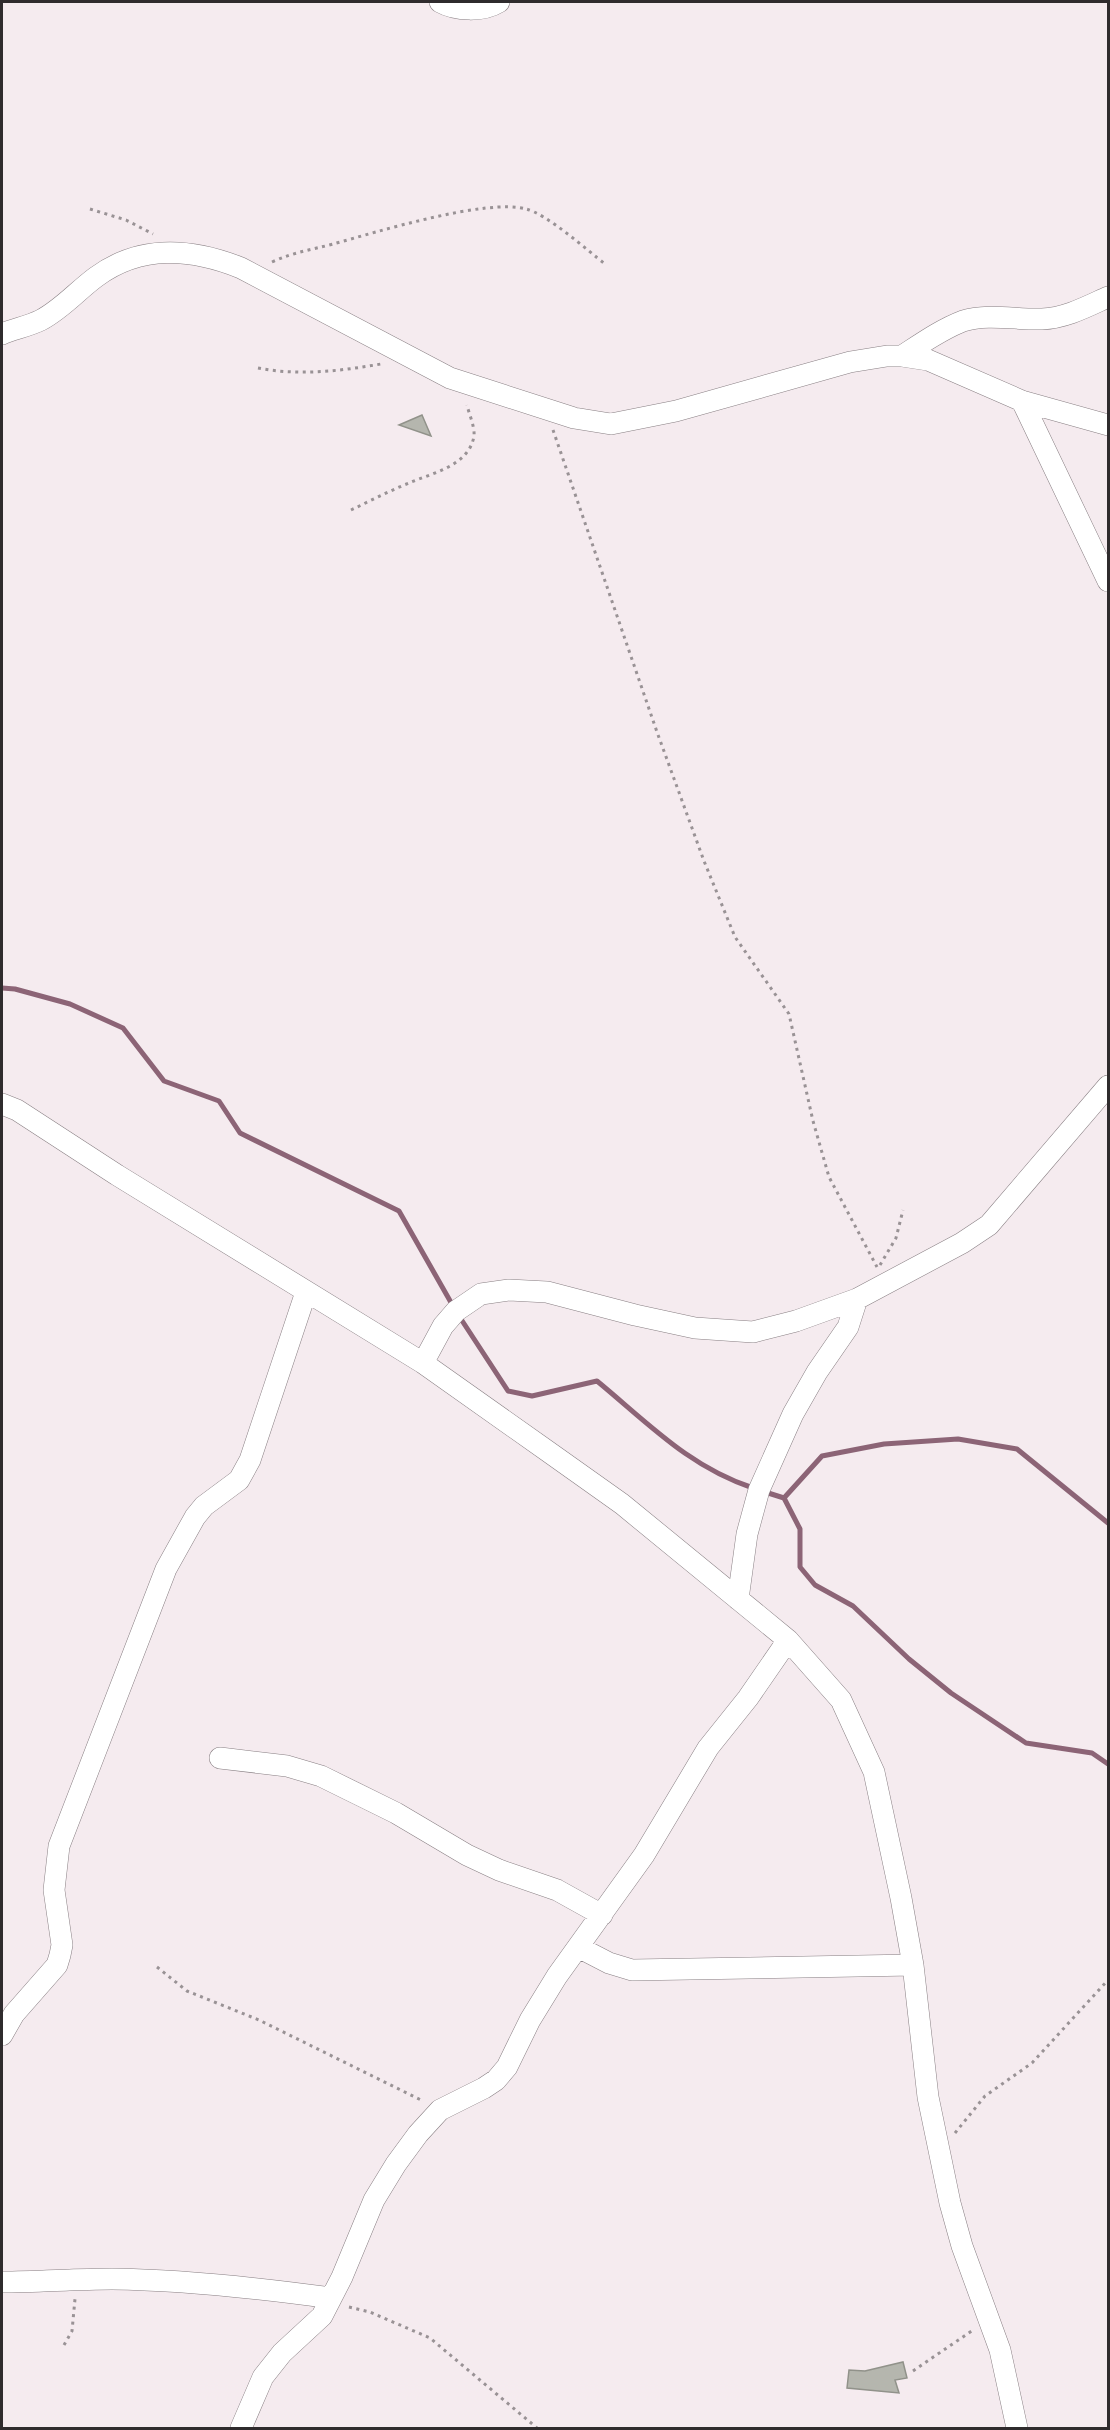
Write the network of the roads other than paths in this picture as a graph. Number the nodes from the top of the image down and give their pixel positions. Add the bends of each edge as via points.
1 (440, 2) edge
2 (499, 2) edge
3 (1108, 297) edge
4 (2, 334) edge
5 (902, 356) junction
6 (1022, 401) junction
7 (1108, 425) edge
8 (1108, 581) edge
9 (1108, 1086) edge
10 (2, 1104) edge
11 (306, 1292) junction
12 (857, 1299) junction
13 (423, 1363) junction
14 (738, 1599) junction
15 (788, 1640) junction
16 (220, 1758) dead end
17 (602, 1915) junction
18 (578, 1947) junction
19 (913, 1965) junction
20 (2, 2035) edge
21 (2, 2282) edge
22 (330, 2299) junction
23 (241, 2428) edge
24 (1017, 2428) edge

1 - 2 street via 464,9
3 - 5 street via 1060,317 964,321
4 - 5 street via 47,316 115,264 141,254 182,253 218,259 250,272 460,382 574,418 611,424 676,411 850,362
5 - 6 street via 928,360
6 - 7 street
6 - 8 street
9 - 12 street via 989,1225
10 - 11 street
11 - 13 street
11 - 20 street via 250,1460 239,1480 195,1517 166,1569 59,1846 54,1890 62,1945 57,1965 14,2014
12 - 13 street via 753,1332 694,1328 547,1292 508,1290 481,1294 456,1311
12 - 14 street via 848,1327 793,1414 759,1490 747,1534
13 - 14 street via 622,1504
14 - 15 street
15 - 17 street via 708,1748 644,1855
15 - 19 street via 841,1700 874,1772
16 - 17 street via 287,1766 321,1776 396,1813 467,1855 557,1890
17 - 18 street
18 - 19 street via 632,1970
18 - 22 street via 535,2011 507,2067 484,2088 440,2110 396,2164 374,2200
19 - 24 street via 928,2097 940,2153 962,2246 1000,2350
21 - 22 street via 78,2279 194,2283
22 - 23 street via 322,2316 282,2353 263,2377

